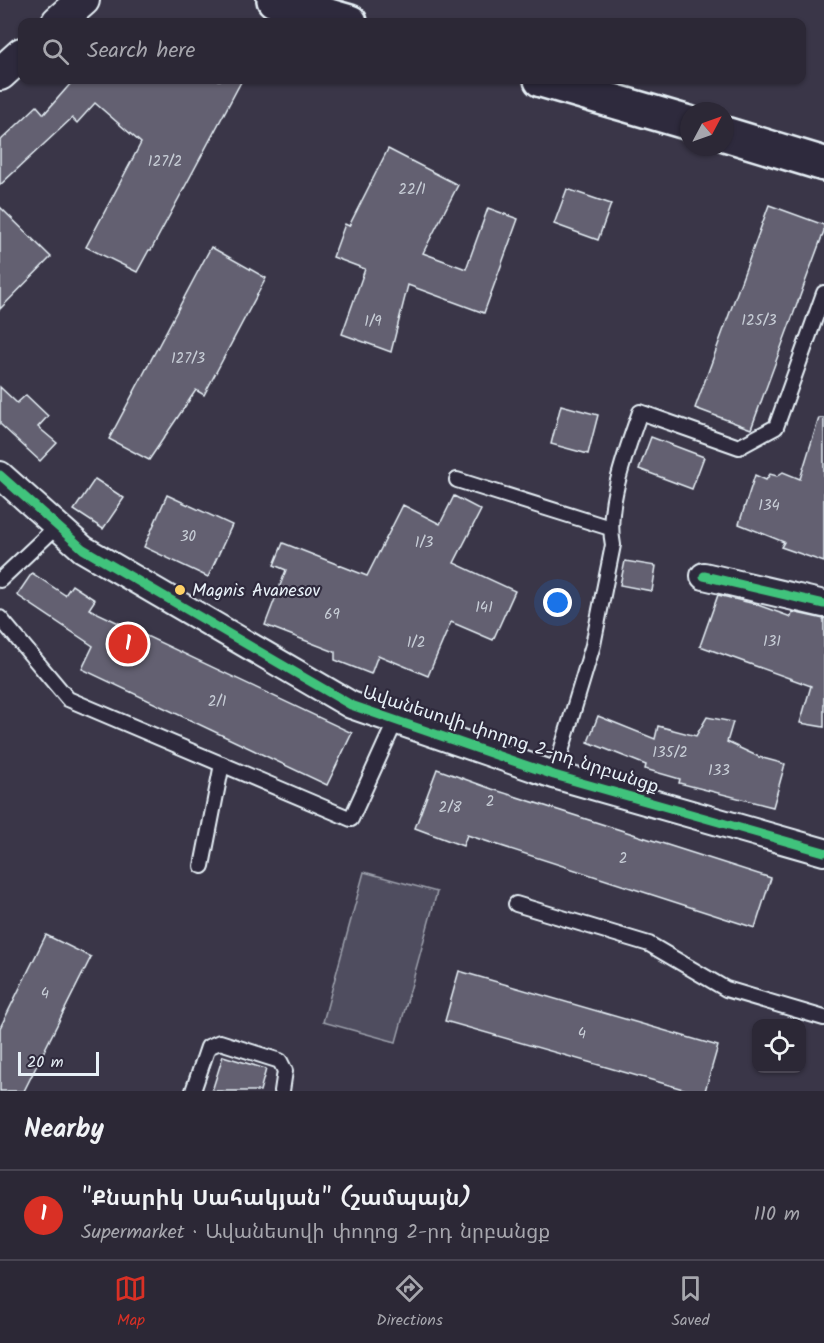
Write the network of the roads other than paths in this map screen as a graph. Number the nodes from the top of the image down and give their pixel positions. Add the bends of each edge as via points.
1 (83, 0) edge
2 (274, 0) edge
3 (63, 18) edge
4 (336, 18) edge
5 (18, 58) edge
6 (0, 74) edge
7 (555, 84) edge
8 (680, 120) edge
9 (734, 137) edge
10 (824, 164) edge
11 (824, 293) edge
12 (0, 476) edge
13 (457, 480) dead end
14 (56, 527) junction
15 (610, 528) junction
16 (704, 576) dead end
17 (0, 580) edge
18 (824, 604) edge
19 (0, 618) edge
20 (396, 720) junction
21 (222, 764) junction
22 (555, 775) junction
23 (824, 852) edge
24 (202, 866) dead end
25 (516, 904) dead end
26 (824, 1018) edge
27 (193, 1091) edge
28 (282, 1091) edge

1 - 3 street
2 - 4 main road
5 - 6 street
7 - 8 main road
9 - 10 main road
11 - 15 lane via 776,427 739,447 640,412 624,458
12 - 14 street, Ավանեսովի փողոց 2-րդ նրբանցք
13 - 15 lane
14 - 17 lane
14 - 20 street, Ավանեսովի փողոց 2-րդ նրբանցք via 83,549 351,705
15 - 22 lane via 614,545 593,645
16 - 18 street
19 - 21 lane via 68,699
20 - 21 lane via 351,819
20 - 22 street, Ավանեսովի փողոց 2-րդ նրբանցք
21 - 24 lane
22 - 23 street, Ավանեսովի փողոց 2-րդ նրբանցք
25 - 26 lane via 650,944 726,990
27 - 28 lane via 208,1047 220,1042 280,1061 285,1071

